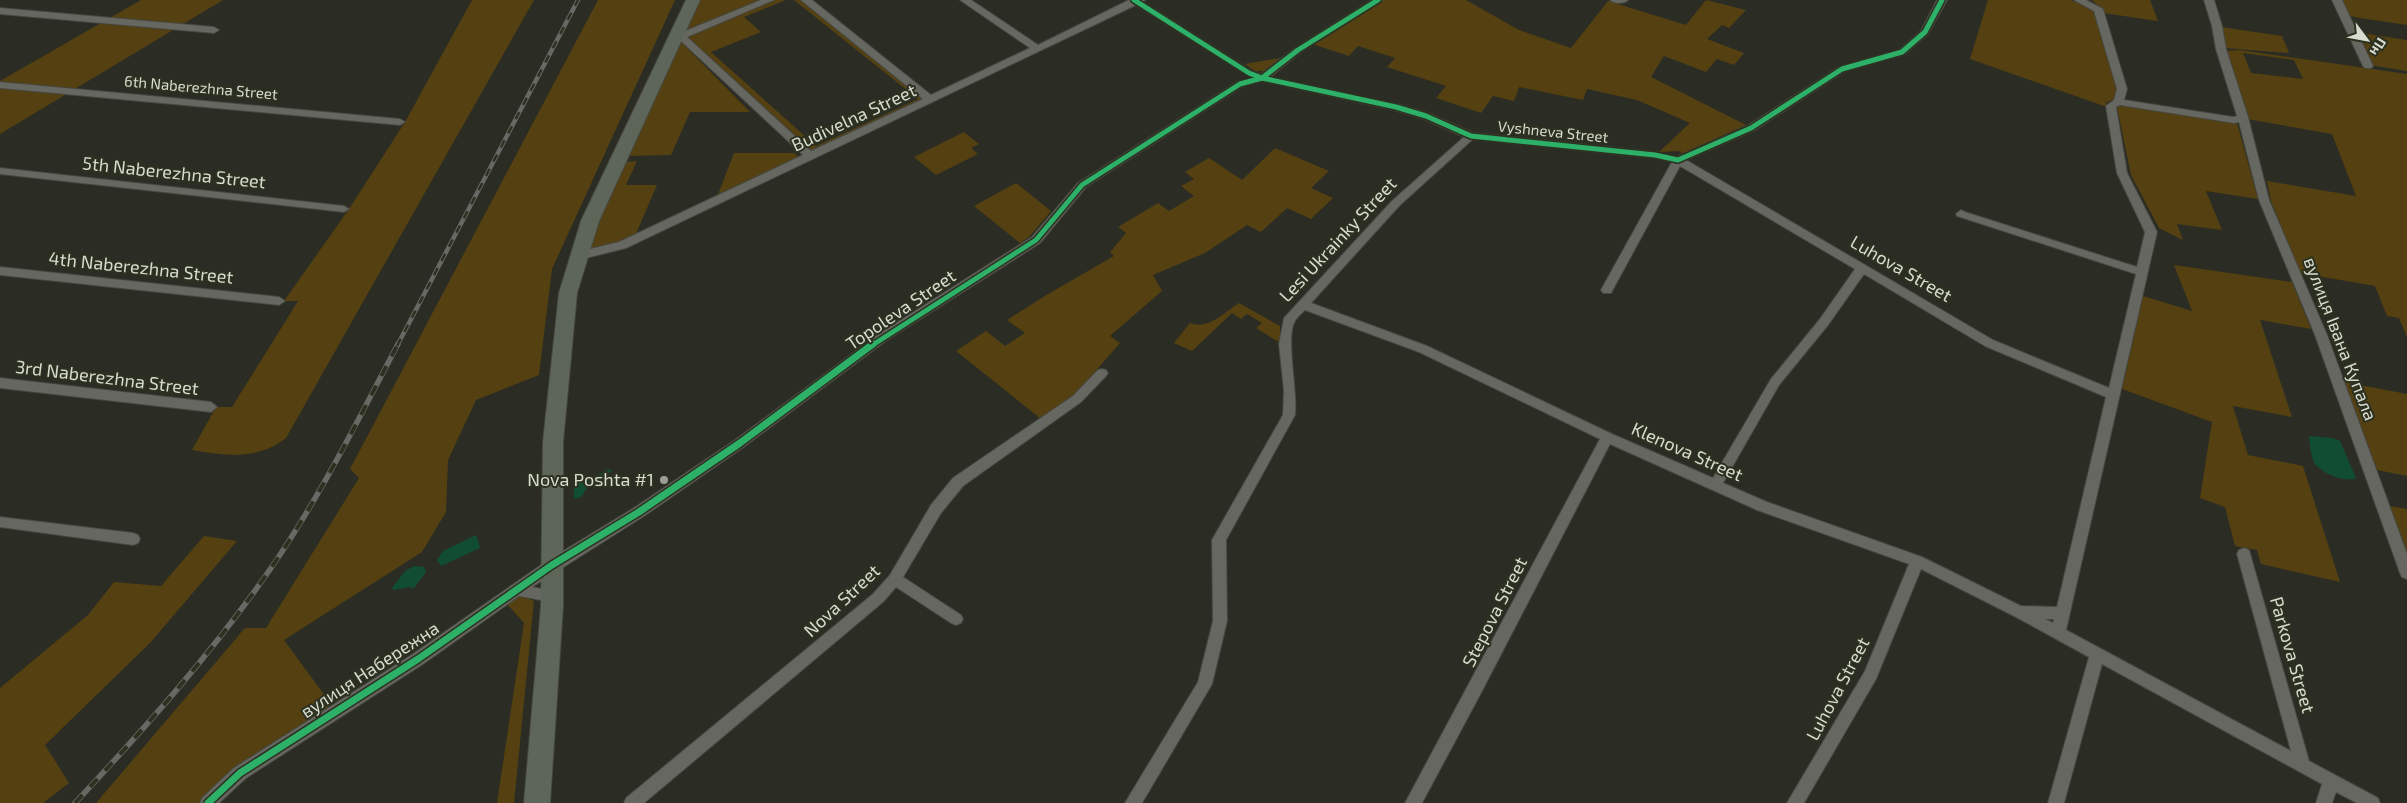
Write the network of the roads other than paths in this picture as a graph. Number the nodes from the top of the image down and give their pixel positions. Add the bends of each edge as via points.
1 (693, 0) edge
2 (769, 0) edge
3 (806, 0) edge
4 (965, 0) edge
5 (1378, 0) edge
6 (1615, 0) edge
7 (1623, 0) edge
8 (1942, 0) edge
9 (2209, 0) edge
10 (2337, 0) edge
11 (1138, 1) edge
12 (2084, 1) edge
13 (0, 11) edge
14 (214, 30) dead end
15 (678, 39) junction
16 (1038, 49) junction
17 (2368, 66) dead end
18 (1262, 78) junction
19 (0, 85) edge
20 (931, 100) junction
21 (2119, 102) junction
22 (2243, 117) junction
23 (400, 122) dead end
24 (1471, 136) junction
25 (811, 157) junction
26 (1678, 160) junction
27 (0, 171) edge
28 (344, 209) dead end
29 (1961, 214) dead end
30 (578, 256) junction
31 (1862, 268) junction
32 (0, 271) edge
33 (2142, 272) junction
34 (1607, 290) dead end
35 (279, 301) dead end
36 (1302, 304) junction
37 (1102, 373) dead end
38 (0, 383) edge
39 (2113, 395) junction
40 (211, 408) dead end
41 (1607, 437) junction
42 (1716, 484) junction
43 (0, 522) edge
44 (133, 539) dead end
45 (2244, 554) dead end
46 (1917, 561) junction
47 (552, 565) junction
48 (2407, 572) edge
49 (895, 579) junction
50 (517, 590) junction
51 (552, 596) junction
52 (2019, 612) junction
53 (2062, 613) junction
54 (956, 619) dead end
55 (2058, 633) junction
56 (2097, 654) junction
57 (2303, 766) junction
58 (2331, 780) junction
59 (208, 803) edge
60 (537, 803) edge
61 (632, 803) edge
62 (1133, 803) edge
63 (1414, 803) edge
64 (1795, 803) edge
65 (2056, 803) edge
66 (2324, 803) edge
67 (2372, 803) edge

1 - 15 main road
2 - 15 street
3 - 20 street
4 - 16 street
5 - 18 street via 1298,50
6 - 7 street
8 - 26 street via 1925,32 1902,52 1842,69 1751,128
9 - 22 street, вулиця Івана Купала
10 - 17 street
11 - 16 street, Budivelna Street
11 - 18 street, Vyshneva Street
12 - 21 street via 2098,10 2122,89
13 - 14 street
15 - 25 street
15 - 30 main road via 590,221
16 - 20 street, Budivelna Street
18 - 24 street, Vyshneva Street via 1396,107
18 - 47 street, Topoleva Street via 1240,84 1082,184 1036,240 883,337 740,443 639,512
19 - 23 street, 6th Naberezhna Street
20 - 25 street, Budivelna Street
21 - 22 street via 2234,120
21 - 33 street via 2111,106 2122,173 2151,232
22 - 48 street, вулиця Івана Купала via 2264,200 2321,335
24 - 26 street, Vyshneva Street
24 - 36 street, Lesi Ukrainky Street via 1396,203
25 - 30 street, Budivelna Street via 622,245
26 - 31 street, Luhova Street
26 - 34 street
27 - 28 street, 5th Naberezhna Street
29 - 33 street
30 - 47 main road via 568,293 558,374 553,442
31 - 39 street, Luhova Street via 1989,343
31 - 42 street via 1824,322 1775,382
32 - 35 street, 4th Naberezhna Street
33 - 39 street
36 - 41 street, Klenova Street via 1422,349
36 - 62 street, Lesi Ukrainky Street via 1288,321 1284,333 1292,401 1289,415 1219,540 1220,621 1205,684
37 - 49 street, Nova Street via 1077,399 958,482 936,509
38 - 40 street, 3rd Naberezhna Street
39 - 53 street
41 - 42 street, Klenova Street
41 - 63 street, Stepova Street
42 - 46 street, Klenova Street via 1762,506
43 - 44 street
45 - 57 street, Parkova Street
46 - 52 street, Klenova Street
46 - 64 street, Luhova Street via 1871,674
47 - 50 street, вулиця Набережна
47 - 51 main road
49 - 54 street
49 - 61 street, Nova Street via 878,598
50 - 51 street
50 - 59 street, вулиця Набережна via 418,659 240,773
51 - 60 main road
52 - 53 street, Klenova Street
52 - 55 street
53 - 55 street
55 - 56 street
56 - 57 street
56 - 65 street
57 - 58 street
58 - 66 street
58 - 67 street

